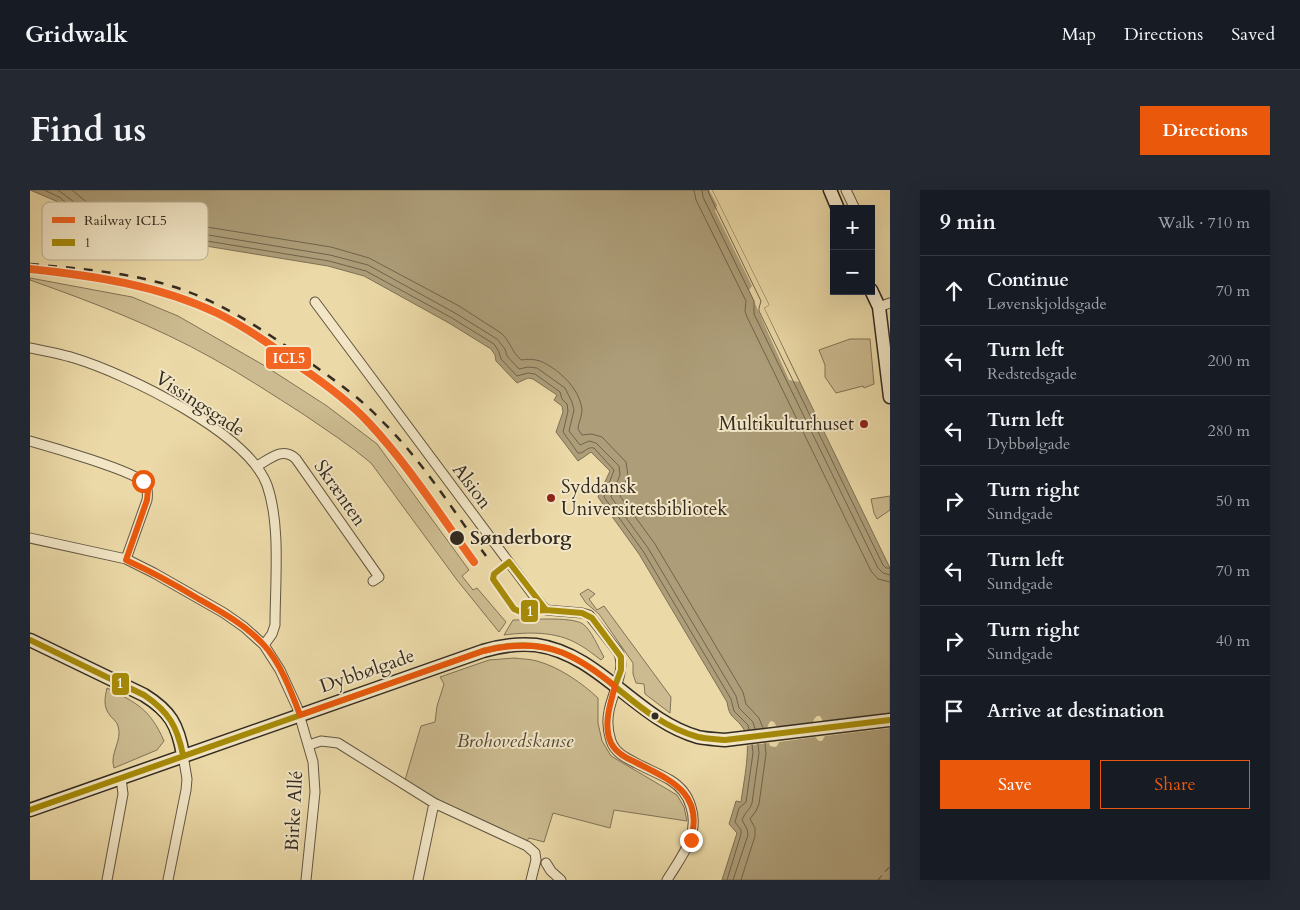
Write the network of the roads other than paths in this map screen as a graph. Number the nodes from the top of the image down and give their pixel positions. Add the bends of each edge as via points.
1 (830, 190) edge
2 (846, 190) edge
3 (836, 205) edge
4 (853, 205) edge
5 (875, 295) edge
6 (315, 302) dead end
7 (884, 305) edge
8 (30, 348) edge
9 (890, 398) edge
10 (30, 441) edge
11 (257, 466) junction
12 (30, 538) edge
13 (126, 560) junction
14 (373, 580) dead end
15 (30, 640) edge
16 (264, 645) junction
17 (615, 686) junction
18 (300, 715) junction
19 (890, 720) edge
20 (309, 745) junction
21 (183, 755) junction
22 (121, 778) junction
23 (434, 803) junction
24 (30, 810) edge
25 (546, 863) dead end
26 (107, 880) edge
27 (168, 880) edge
28 (306, 880) edge
29 (418, 880) edge
30 (531, 880) edge
31 (561, 880) edge
32 (667, 880) edge

1 - 3 street
2 - 4 street
5 - 7 street
6 - 17 street, Alsion via 546,610 582,613 592,618 621,658 621,670
7 - 9 street
8 - 11 street, Vissingsgade via 108,370 157,393 203,420 241,449
10 - 13 street via 92,460 143,481 148,490 147,500
11 - 14 street, Skrænten via 279,454 291,454 379,577
11 - 16 street, Vissingsgade via 266,484 276,522 274,625
12 - 13 street, Birke Allé
13 - 16 street, Birke Allé via 224,613
15 - 21 street via 156,702 176,728
16 - 18 street, Birke Allé via 280,670
17 - 18 street, Dybbølgade via 582,663 552,649 537,645 505,645
17 - 19 street, Dybbølgade via 676,728 698,737 725,740
17 - 32 street, Alsion via 607,722 612,744 626,758 672,781 689,801 693,814 691,840
18 - 20 street, Birke Allé
18 - 21 street, Dybbølgade
20 - 23 street via 321,741 338,743
20 - 28 street, Birke Allé via 315,792
21 - 22 street, Dybbølgade
21 - 27 street via 186,790
22 - 24 street, Dybbølgade
22 - 26 street via 123,794
23 - 29 street
23 - 30 street via 532,848 536,860
25 - 31 street

